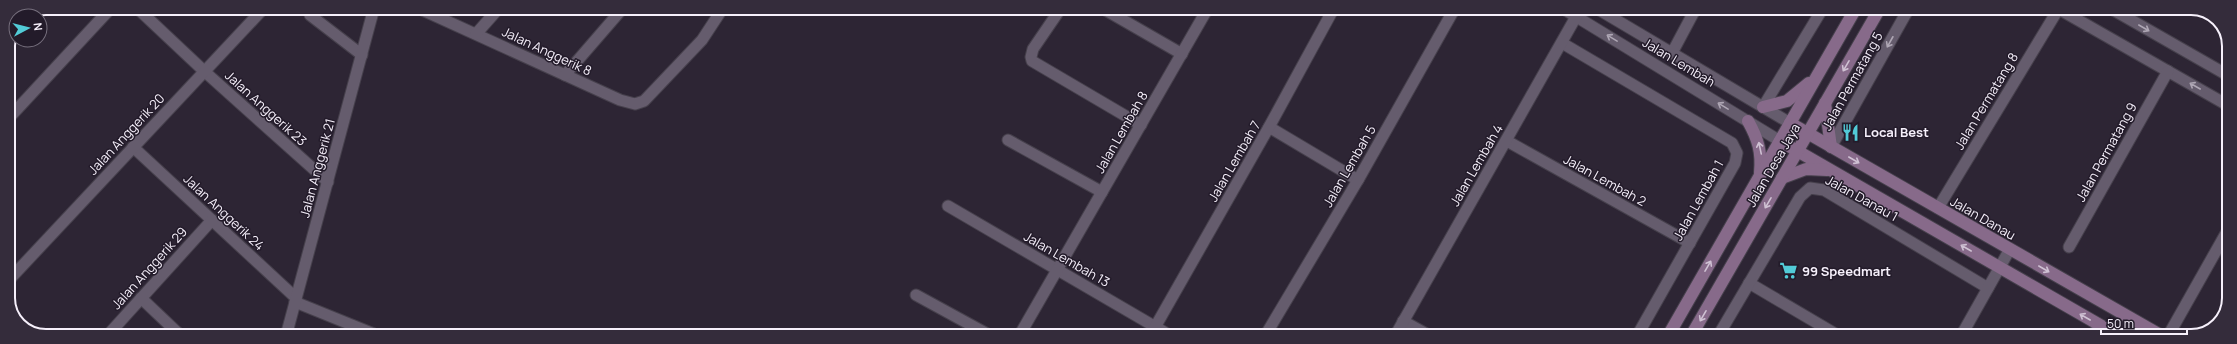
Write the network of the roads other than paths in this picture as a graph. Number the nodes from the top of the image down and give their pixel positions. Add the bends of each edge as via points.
1 (105, 15) edge
2 (144, 15) edge
3 (257, 15) edge
4 (310, 15) dead end
5 (372, 15) edge
6 (434, 15) edge
7 (493, 15) edge
8 (617, 15) edge
9 (718, 15) edge
10 (1056, 15) edge
11 (1114, 15) edge
12 (1204, 15) edge
13 (1330, 15) edge
14 (1451, 15) edge
15 (1576, 15) edge
16 (1583, 15) edge
17 (1608, 15) edge
18 (1692, 15) edge
19 (1819, 15) edge
20 (1852, 15) edge
21 (1876, 15) edge
22 (1905, 15) edge
23 (2054, 15) edge
24 (2069, 15) edge
25 (2122, 15) edge
26 (476, 34) junction
27 (1562, 43) junction
28 (1672, 53) junction
29 (1182, 54) junction
30 (362, 55) junction
31 (204, 71) junction
32 (2168, 71) junction
33 (2222, 72) edge
34 (564, 75) junction
35 (1817, 77) junction
36 (2222, 102) edge
37 (1825, 103) junction
38 (1763, 108) junction
39 (15, 111) edge
40 (1748, 121) junction
41 (1790, 124) junction
42 (1141, 125) junction
43 (1269, 127) junction
44 (1808, 134) junction
45 (1008, 140) dead end
46 (1780, 140) junction
47 (1507, 141) junction
48 (133, 147) junction
49 (1831, 147) junction
50 (1798, 151) junction
51 (1830, 170) junction
52 (1759, 178) junction
53 (1782, 178) junction
54 (1358, 180) junction
55 (328, 182) junction
56 (1102, 192) junction
57 (948, 206) dead end
58 (1938, 208) junction
59 (212, 220) junction
60 (2222, 240) edge
61 (1690, 243) junction
62 (2069, 247) dead end
63 (2010, 249) junction
64 (1999, 268) junction
65 (1058, 270) junction
66 (15, 273) edge
67 (1749, 283) junction
68 (1988, 288) junction
69 (916, 295) dead end
70 (141, 298) junction
71 (296, 300) junction
72 (1403, 321) junction
73 (2099, 325) junction
74 (113, 329) edge
75 (174, 329) edge
76 (288, 329) edge
77 (363, 329) edge
78 (978, 329) edge
79 (1023, 329) edge
80 (1150, 329) edge
81 (1154, 329) edge
82 (1269, 329) edge
83 (1399, 329) edge
84 (1417, 329) edge
85 (1641, 329) edge
86 (1672, 329) edge
87 (1695, 329) edge
88 (1722, 329) edge
89 (1827, 329) edge
90 (1965, 329) edge
91 (2097, 329) edge
92 (2106, 329) edge
93 (2150, 329) edge
94 (2172, 329) edge

1 - 39 street
2 - 31 street, Jalan Anggerik 23
3 - 31 street, Jalan Anggerik 20
4 - 30 street
5 - 30 street, Jalan Anggerik 21
6 - 26 street, Jalan Anggerik 8
7 - 26 street
8 - 34 street
9 - 34 street, Jalan Anggerik 8 via 702,40 644,101 635,104 620,100
10 - 42 street via 1032,49 1031,57 1036,64
11 - 29 street
12 - 29 street, Jalan Lembah 8
13 - 43 street, Jalan Lembah 7
14 - 54 street, Jalan Lembah 5
15 - 27 street, Jalan Lembah 4
40 -> 16 street, Jalan Lembah
17 - 28 street, Jalan Lembah
18 - 28 street
19 - 38 street
20 - 35 main road, Jalan Desa Jaya
21 -> 37 main road, Jalan Desa Jaya
22 -> 49 street, Jalan Permatang 5
23 - 58 street, Jalan Permatang 8
24 - 32 street
25 -> 33 street
26 - 34 street, Jalan Anggerik 8
27 - 47 street, Jalan Lembah 4
27 - 61 street, Jalan Lembah 1 via 1732,143 1737,153 1735,163
28 - 38 street, Jalan Lembah
29 - 42 street, Jalan Lembah 8
30 - 55 street, Jalan Anggerik 21
31 - 48 street, Jalan Anggerik 20
31 - 55 street, Jalan Anggerik 23
36 -> 32 street
32 - 62 street, Jalan Permatang 9
35 - 38 main road via 1787,101
35 - 41 main road, Jalan Desa Jaya
37 - 44 main road, Jalan Desa Jaya
37 - 49 main road
38 - 41 street, Jalan Lembah
40 - 46 street, Jalan Lembah
52 -> 40 main road via 1760,145
41 - 44 main road, Jalan Danau
41 - 46 main road, Jalan Desa Jaya
42 - 56 street, Jalan Lembah 8
43 - 54 street
43 - 81 street, Jalan Lembah 7
44 - 49 main road, Jalan Danau
44 - 50 main road, Jalan Desa Jaya
45 - 56 street
46 - 50 main road
46 - 52 main road, Jalan Desa Jaya
47 - 61 street, Jalan Lembah 2
47 - 72 street, Jalan Lembah 4
48 - 59 street, Jalan Anggerik 24
48 - 66 street, Jalan Anggerik 20
49 -> 58 main road, Jalan Danau
50 - 51 main road
50 - 53 main road, Jalan Desa Jaya
51 - 53 main road via 1806,169
64 -> 51 main road
86 -> 52 main road, Jalan Desa Jaya
53 -> 87 main road, Jalan Desa Jaya
54 - 82 street, Jalan Lembah 5
55 - 71 street, Jalan Anggerik 21
56 - 65 street, Jalan Lembah 8
57 - 65 street, Jalan Lembah 13
58 - 63 main road, Jalan Danau
59 - 70 street, Jalan Anggerik 29
59 - 71 street, Jalan Anggerik 24
60 - 94 street
61 - 85 street, Jalan Lembah 1
63 - 64 street
63 -> 93 main road, Jalan Danau
64 - 68 street
73 -> 64 main road
65 - 79 street, Jalan Lembah 8
65 - 80 street, Jalan Lembah 13
67 - 68 street, Jalan Danau 1 via 1802,193 1810,188 1816,188 1824,190
67 - 88 street, Jalan Danau 1
67 - 89 street
68 - 90 street
69 - 78 street
70 - 74 street, Jalan Anggerik 29
70 - 75 street
71 - 76 street, Jalan Anggerik 21
71 - 77 street
72 - 83 street, Jalan Lembah 4
72 - 84 street
73 - 91 street
73 - 92 main road

